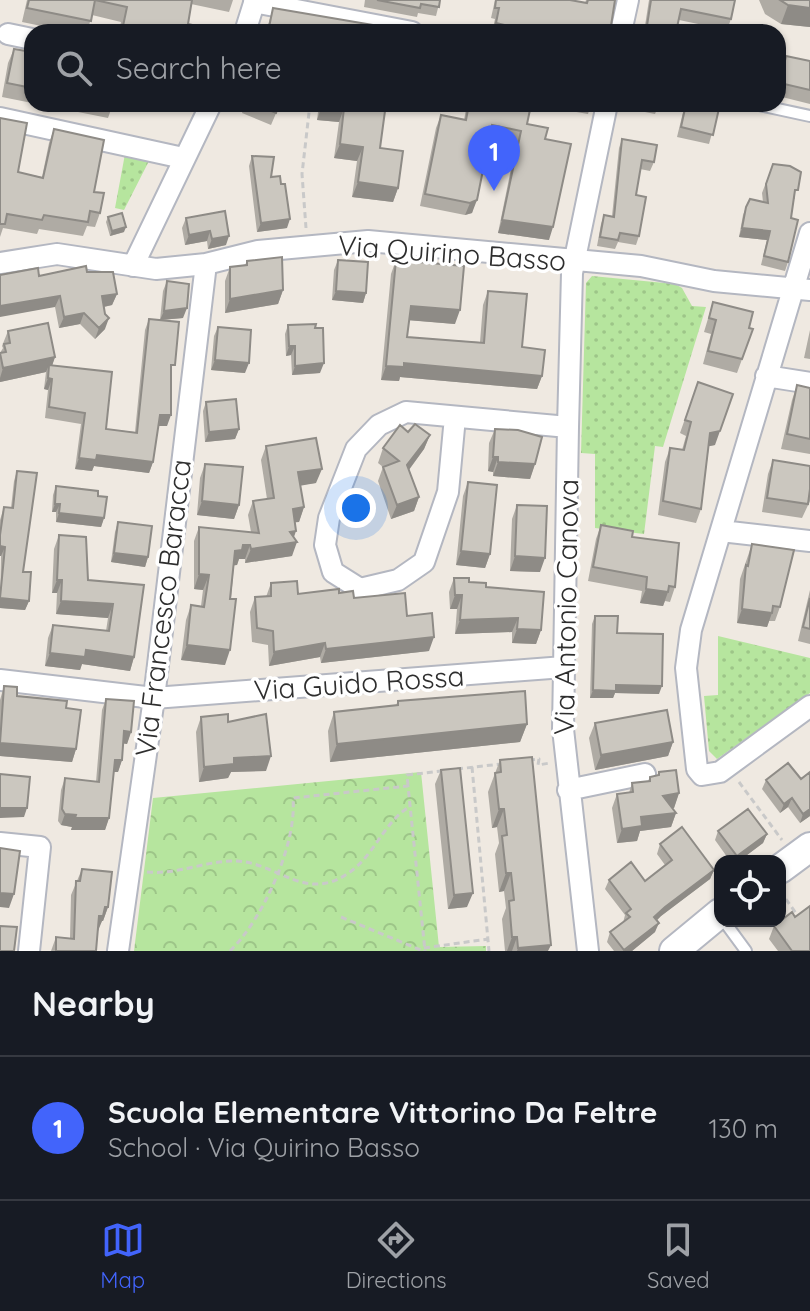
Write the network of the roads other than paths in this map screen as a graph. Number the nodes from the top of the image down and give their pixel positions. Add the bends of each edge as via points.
1 (628, 0) edge
2 (255, 1) edge
3 (248, 24) edge
4 (371, 24) edge
5 (623, 24) edge
6 (8, 34) dead end
7 (24, 37) edge
8 (786, 111) edge
9 (207, 112) edge
10 (605, 112) edge
11 (810, 116) edge
12 (0, 118) edge
13 (183, 158) junction
14 (810, 233) edge
15 (575, 262) junction
16 (0, 263) edge
17 (206, 264) junction
18 (133, 266) junction
19 (801, 290) edge
20 (766, 376) junction
21 (810, 383) edge
22 (455, 417) junction
23 (568, 427) junction
24 (721, 531) junction
25 (810, 541) edge
26 (564, 667) junction
27 (0, 680) edge
28 (154, 698) junction
29 (810, 706) edge
30 (645, 774) dead end
31 (568, 790) junction
32 (0, 843) edge
33 (714, 921) edge
34 (729, 927) edge
35 (29, 951) edge
36 (118, 951) edge
37 (588, 951) edge
38 (674, 951) edge
39 (746, 951) edge

1 - 5 street
2 - 3 street
2 - 4 street
6 - 7 street
8 - 11 lane
9 - 13 street
10 - 15 street, Via Antonio Canova
12 - 13 street
13 - 18 street
14 - 19 street
15 - 17 street, Via Quirino Basso via 368,241 307,244
15 - 19 street, Via Quirino Basso via 641,266 714,281
15 - 23 street, Via Antonio Canova
16 - 18 street, Via Quirino Basso via 57,254
17 - 18 street, Via Quirino Basso
17 - 28 street, Via Francesco Baracca
19 - 20 street
20 - 21 street
20 - 24 street
22 - 22 street via 406,412 379,425 356,449 329,518 325,545 333,572 360,589 398,580 424,562 448,492
22 - 23 street
23 - 26 street, Via Antonio Canova
24 - 25 street
24 - 29 street via 691,630 686,668 697,769 702,775 728,766
26 - 28 street, Via Guido Rossa
26 - 31 street, Via Antonio Canova
27 - 28 street, Via Guido Rossa
28 - 36 street, Via Francesco Baracca
30 - 31 street
31 - 37 street, Via Antonio Canova
32 - 35 street via 40,847
33 - 38 street
34 - 39 lane

